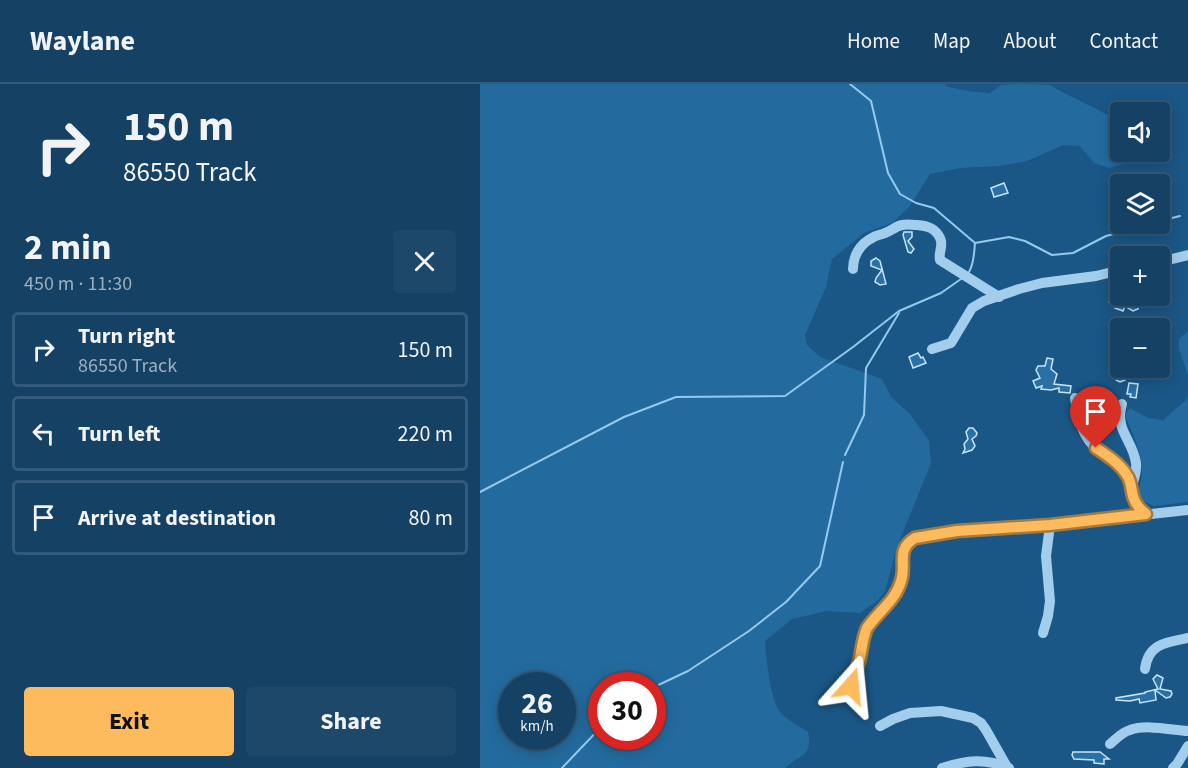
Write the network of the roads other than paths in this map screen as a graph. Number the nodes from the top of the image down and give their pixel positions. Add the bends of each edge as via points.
1 (1188, 255) edge
2 (1170, 260) edge
3 (853, 269) dead end
4 (1110, 272) edge
5 (999, 297) junction
6 (933, 349) dead end
7 (1075, 398) dead end
8 (1122, 404) dead end
9 (1132, 487) junction
10 (1188, 510) edge
11 (1146, 514) junction
12 (1050, 525) junction
13 (1043, 633) dead end
14 (1188, 638) edge
15 (1145, 669) dead end
16 (858, 701) dead end
17 (880, 726) dead end
18 (1188, 731) edge
19 (1110, 744) dead end
20 (1188, 746) edge
21 (1008, 767) edge
22 (942, 768) edge
23 (1173, 768) edge

1 - 2 street
3 - 5 street via 855,255 872,238 905,225 929,226 941,240 940,260
4 - 5 street via 1042,283
5 - 6 street via 972,309 951,344
7 - 9 street via 1088,440 1119,465
8 - 9 street via 1119,419 1136,463
9 - 11 street via 1133,499
10 - 11 street
11 - 12 street
12 - 13 street via 1046,556 1050,602
12 - 16 street via 957,531 909,541 903,550 903,577 898,590 864,635 851,686
14 - 15 street via 1154,649
17 - 21 street via 893,718 941,711 973,718 986,730
18 - 19 street via 1130,729
20 - 23 street
21 - 22 street via 980,761

